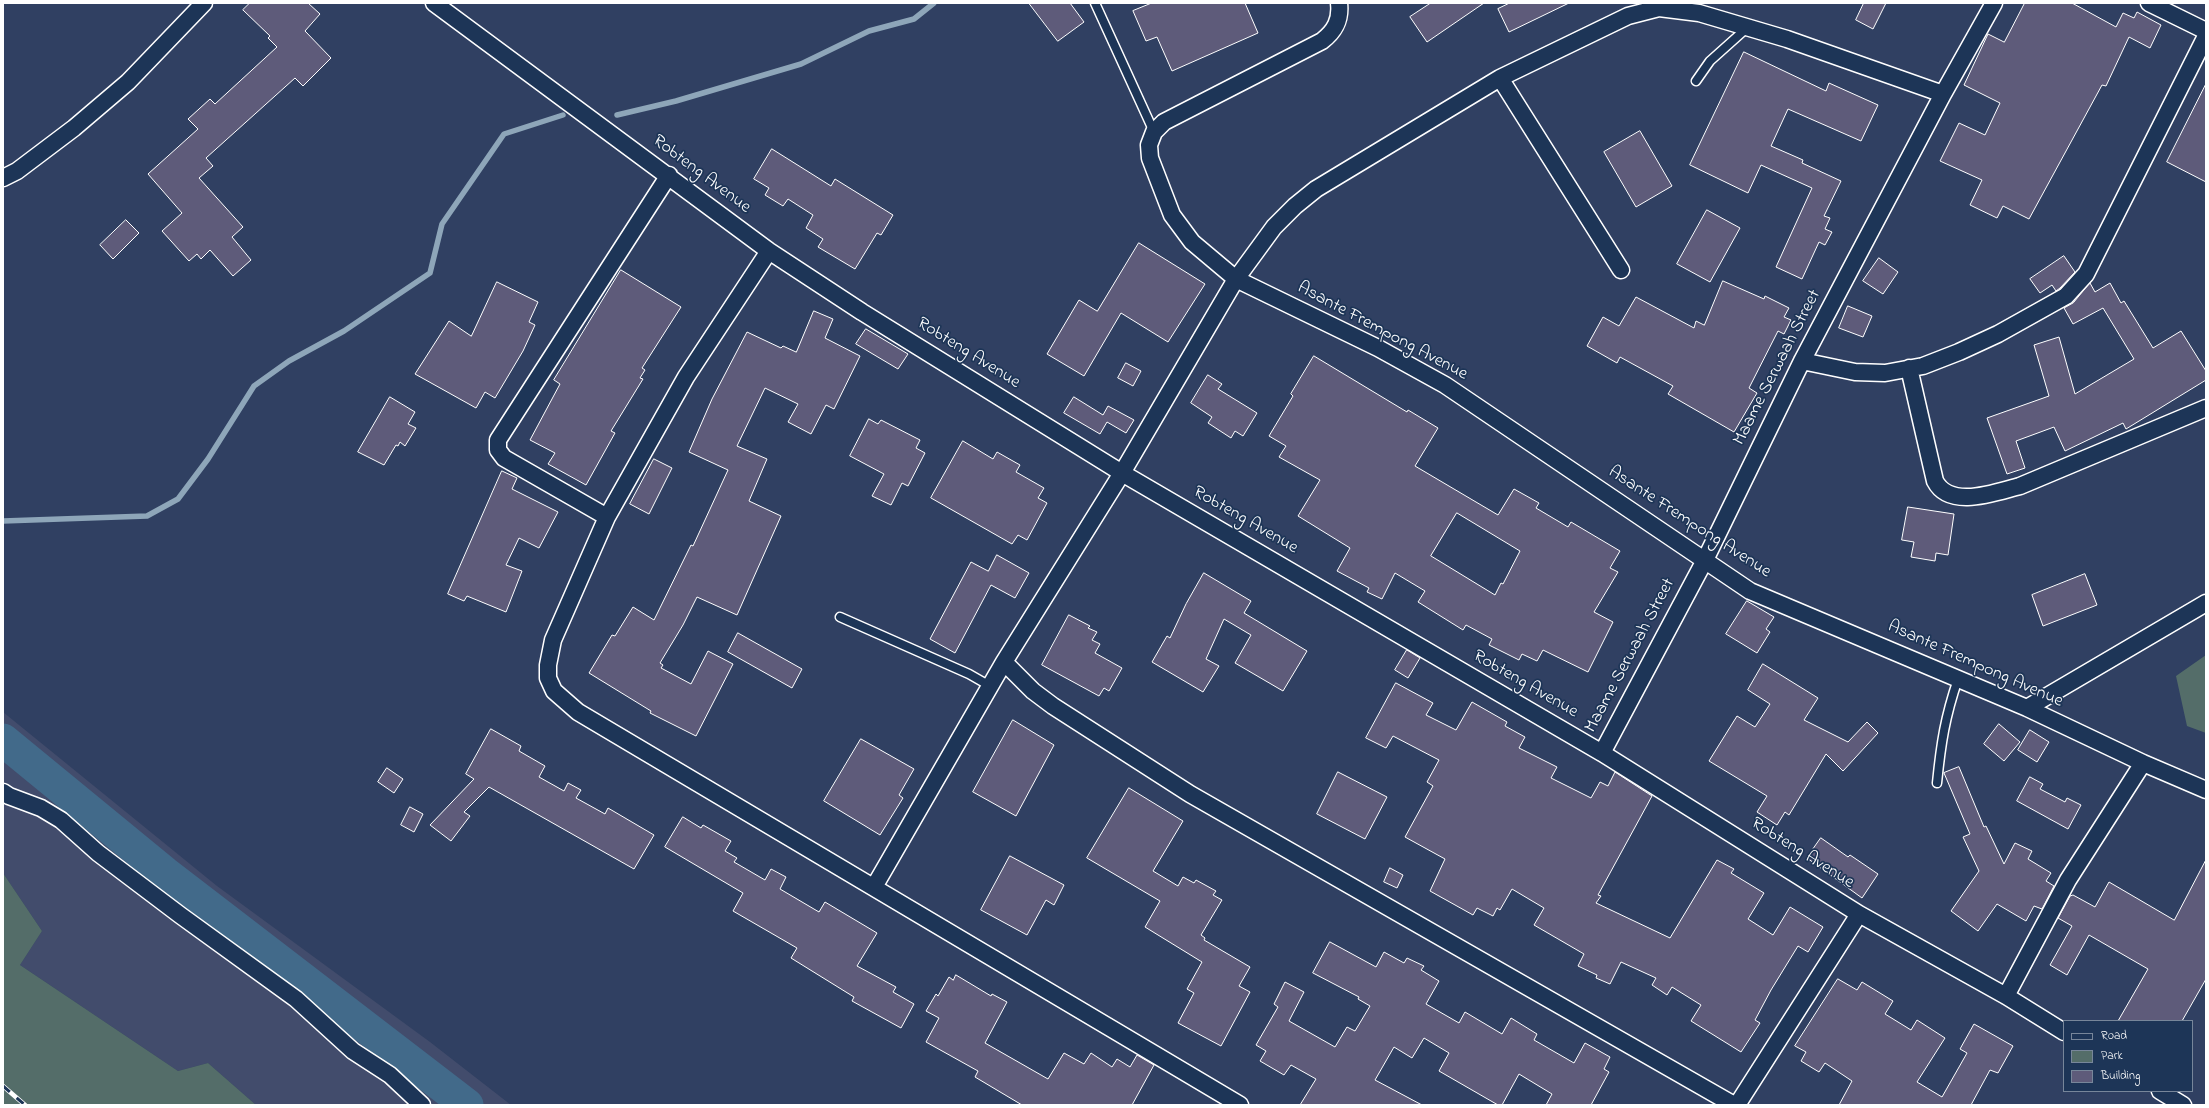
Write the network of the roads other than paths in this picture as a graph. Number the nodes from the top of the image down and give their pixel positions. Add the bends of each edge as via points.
1 (204, 3) edge
2 (434, 3) edge
3 (1095, 3) edge
4 (1339, 3) edge
5 (1994, 3) edge
6 (2149, 3) edge
7 (1748, 27) junction
8 (2206, 31) edge
9 (2206, 36) edge
10 (1500, 78) junction
11 (1696, 81) dead end
12 (1943, 94) junction
13 (1154, 132) junction
14 (669, 175) junction
15 (3, 178) edge
16 (770, 251) junction
17 (1621, 270) dead end
18 (1236, 279) junction
19 (1802, 361) junction
20 (1909, 368) junction
21 (2206, 408) edge
22 (1122, 473) junction
23 (607, 516) junction
24 (1705, 560) junction
25 (2206, 603) edge
26 (840, 617) dead end
27 (1004, 662) junction
28 (1958, 679) junction
29 (990, 686) junction
30 (2027, 708) junction
31 (1602, 753) junction
32 (2143, 764) junction
33 (1937, 784) dead end
34 (2206, 790) edge
35 (3, 792) edge
36 (874, 887) junction
37 (1859, 914) junction
38 (2006, 996) junction
39 (2063, 1031) edge
40 (2162, 1092) edge
41 (422, 1105) edge
42 (1240, 1105) edge
43 (1736, 1105) edge
44 (2182, 1105) edge

1 - 15 street via 128,82 74,128 17,171
2 - 14 street, Robteng Avenue
3 - 13 lane
4 - 13 street via 1338,21 1332,33 1322,41 1164,122
5 - 12 street, Maame Serwaah Street
6 - 8 street
7 - 10 street via 1699,13 1659,8 1643,11
7 - 11 lane via 1710,61
7 - 12 street
9 - 20 street via 2095,256 2077,285 2066,296 1998,334 1923,366
10 - 17 street
10 - 18 street via 1316,189 1294,206 1274,227
12 - 19 street, Maame Serwaah Street
13 - 18 street, Asante Frempong Avenue via 1149,145 1150,158 1172,215 1192,242
14 - 16 street, Robteng Avenue
14 - 23 street via 498,440 498,450 504,458
16 - 22 street, Robteng Avenue via 862,312
16 - 23 street via 686,378
18 - 22 street
18 - 24 street, Asante Frempong Avenue via 1378,348 1445,385
19 - 20 street via 1855,372 1885,373
19 - 24 street, Maame Serwaah Street
20 - 21 street via 1935,482 1940,490 1950,496 1988,494 2020,486
22 - 27 street
22 - 31 street, Robteng Avenue
23 - 36 street via 553,640 548,678 554,692 578,712
24 - 28 street, Asante Frempong Avenue via 1737,583 1763,597
24 - 31 street, Maame Serwaah Street
25 - 30 street
26 - 29 lane via 969,674
27 - 29 street
27 - 43 street via 1033,691 1053,706 1190,794
28 - 30 street, Asante Frempong Avenue
28 - 33 lane via 1941,736
29 - 36 street
30 - 32 street, Asante Frempong Avenue
31 - 37 street, Robteng Avenue
32 - 34 street, Asante Frempong Avenue
32 - 38 street via 2068,880
35 - 41 street via 41,808 61,820 98,853 296,999 353,1051 390,1075
36 - 42 street
37 - 38 street, Robteng Avenue
37 - 43 street
38 - 39 street, Robteng Avenue
40 - 44 street

